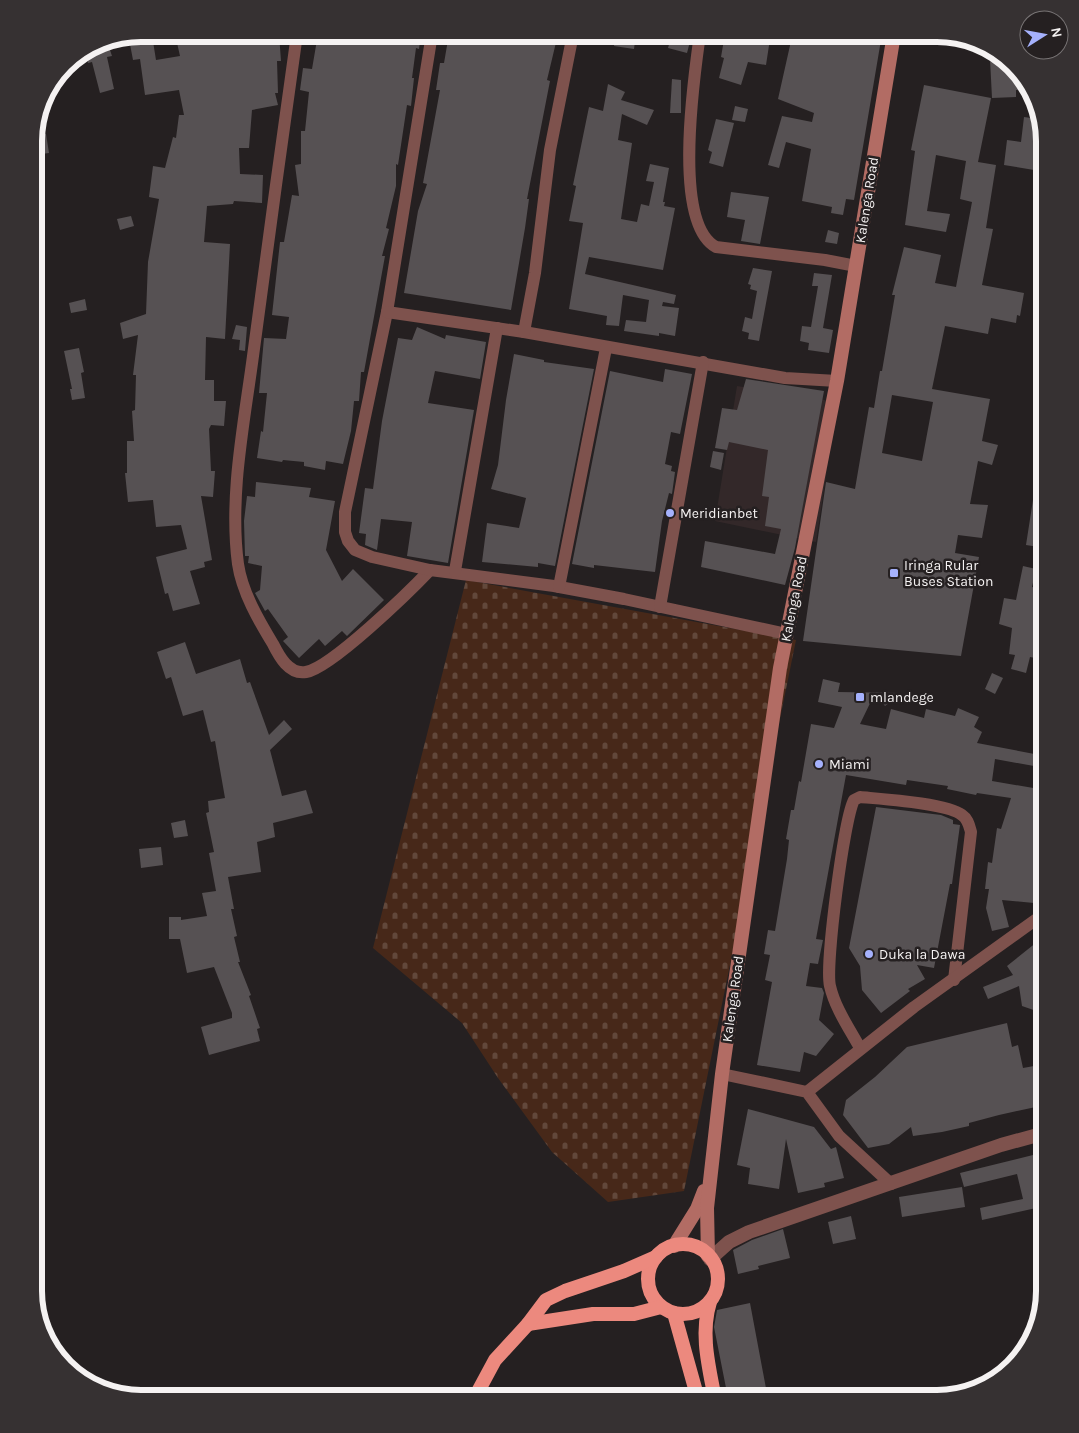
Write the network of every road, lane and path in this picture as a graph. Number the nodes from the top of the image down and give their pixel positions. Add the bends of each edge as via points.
1 (296, 43) edge
2 (431, 43) edge
3 (570, 43) edge
4 (699, 43) edge
5 (893, 43) edge
6 (856, 266) junction
7 (387, 312) junction
8 (498, 328) junction
9 (524, 332) junction
10 (606, 348) junction
11 (703, 362) junction
12 (837, 380) junction
13 (430, 570) junction
14 (455, 571) junction
15 (560, 587) junction
16 (660, 607) junction
17 (787, 634) junction
18 (1036, 919) edge
19 (954, 980) junction
20 (860, 1048) junction
21 (722, 1074) junction
22 (807, 1092) junction
23 (1036, 1135) edge
24 (714, 1167) junction
25 (891, 1184) junction
26 (674, 1246) junction
27 (656, 1257) junction
28 (709, 1257) junction
29 (710, 1302) junction
30 (667, 1310) junction
31 (528, 1324) junction
32 (479, 1390) edge
33 (695, 1390) edge
34 (713, 1390) edge

1 - 13 street via 238,469 238,565 246,592 272,643 286,665 301,672 313,670 379,620
2 - 7 street
3 - 9 street via 550,150 535,273
4 - 6 street via 689,134 694,209 702,235 716,247
5 - 6 main road, Kalenga Road
6 - 12 main road, Kalenga Road
7 - 8 street
7 - 13 street via 345,512 345,532 355,550
8 - 9 street
8 - 14 street
9 - 10 street
10 - 11 street
10 - 15 street
11 - 12 street via 785,378
11 - 16 street
12 - 17 main road, Kalenga Road
13 - 14 street
14 - 15 street
15 - 16 street
16 - 17 street
17 - 21 main road, Kalenga Road
18 - 19 street
19 - 20 street
19 - 20 street via 971,832 968,822 961,814 930,805 860,797 854,800 848,816 835,913 830,984 838,1009
20 - 22 street
21 - 22 street
21 - 24 main road, Kalenga Road
22 - 25 street via 839,1136
23 - 25 street
24 - 26 main road, Kalenga Road via 697,1208
24 - 28 main road, Kalenga Road via 707,1208
25 - 28 street via 738,1236
26 - 27 highway
26 - 28 highway via 694,1246
27 - 30 highway via 649,1269 648,1283 652,1296
27 - 31 highway via 565,1290 546,1300
28 - 29 highway via 718,1276
29 - 30 highway via 687,1315
29 - 34 highway via 704,1334
30 - 31 highway via 593,1314
30 - 33 highway
31 - 32 highway via 495,1360

